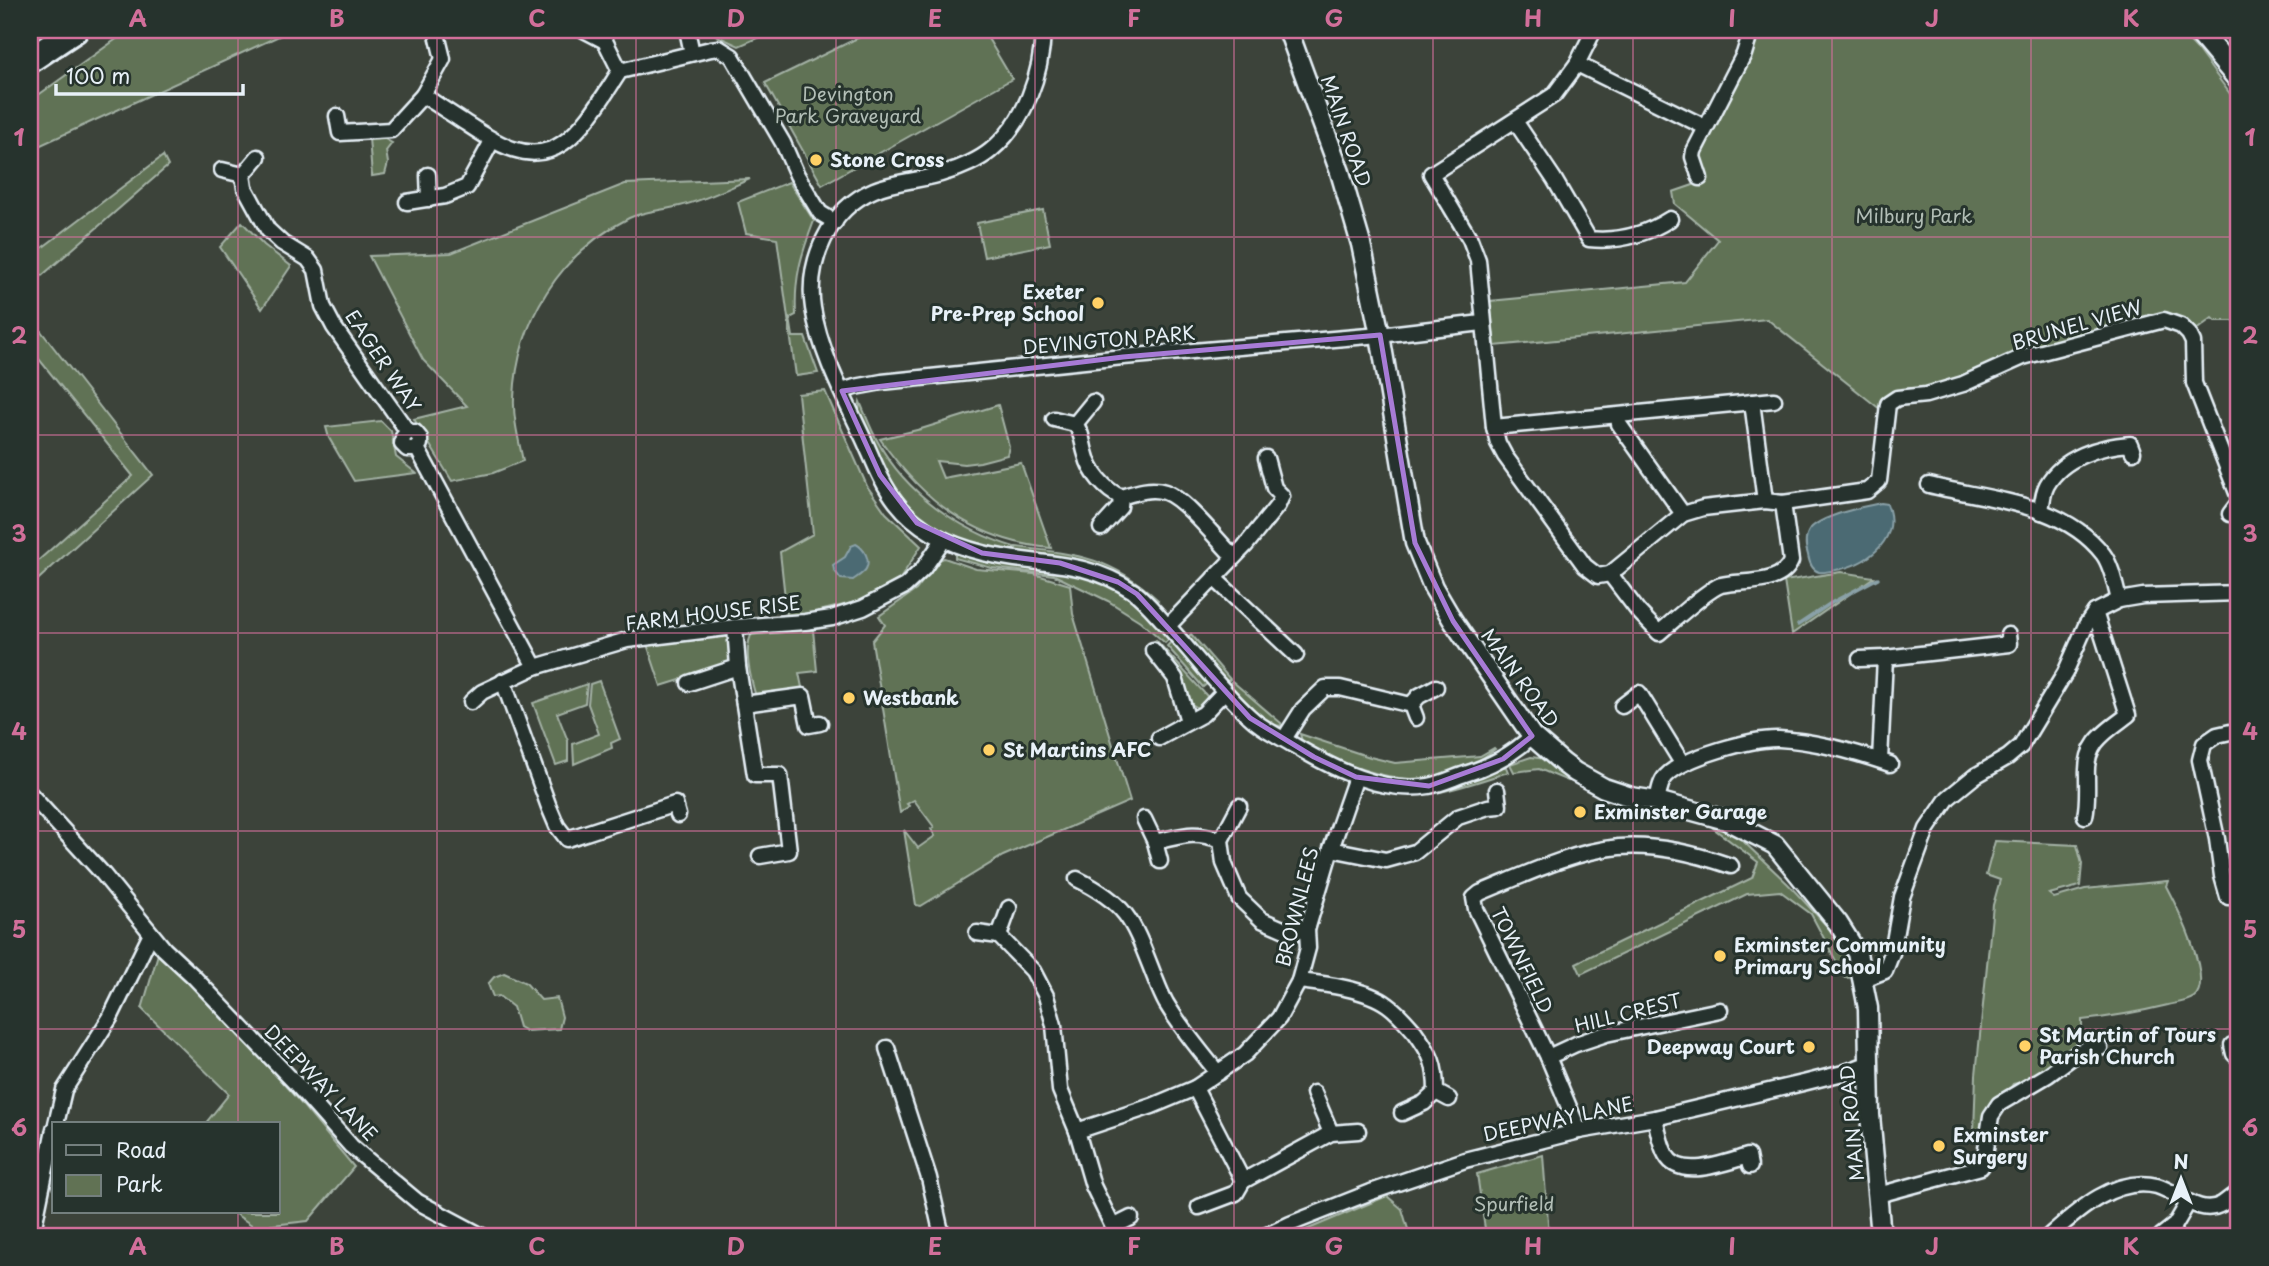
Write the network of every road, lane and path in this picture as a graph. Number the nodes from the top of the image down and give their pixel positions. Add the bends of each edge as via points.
1 (75, 30) edge
2 (436, 30) edge
3 (584, 30) edge
4 (687, 30) edge
5 (1043, 30) edge
6 (1287, 30) edge
7 (1594, 30) edge
8 (1748, 30) edge
9 (2199, 30) edge
10 (692, 53) junction
11 (30, 60) edge
12 (1577, 64) junction
13 (620, 71) junction
14 (2239, 79) edge
15 (423, 95) junction
16 (337, 116) dead end
17 (1515, 121) junction
18 (1705, 127) junction
19 (340, 133) junction
20 (492, 141) junction
21 (342, 148) dead end
22 (258, 156) dead end
23 (222, 170) dead end
24 (243, 175) junction
25 (428, 175) dead end
26 (1700, 178) dead end
27 (429, 199) junction
28 (407, 202) dead end
29 (1670, 219) dead end
30 (835, 222) junction
31 (1482, 323) junction
32 (1380, 335) junction
33 (842, 391) junction
34 (1774, 400) dead end
35 (1093, 402) dead end
36 (1752, 402) junction
37 (1618, 416) junction
38 (1055, 419) dead end
39 (1075, 424) junction
40 (1494, 427) junction
41 (2130, 442) dead end
42 (1266, 458) dead end
43 (1929, 485) dead end
44 (1121, 497) junction
45 (1765, 500) junction
46 (1783, 503) junction
47 (2236, 505) edge
48 (2041, 512) junction
49 (1683, 514) junction
50 (1101, 528) dead end
51 (943, 540) junction
52 (1234, 557) junction
53 (1610, 574) junction
54 (1214, 578) junction
55 (2239, 593) edge
56 (2119, 600) junction
57 (2095, 612) junction
58 (1290, 625) dead end
59 (1168, 626) junction
60 (735, 627) junction
61 (1279, 637) junction
62 (2009, 643) dead end
63 (1153, 650) dead end
64 (1296, 655) dead end
65 (1885, 658) junction
66 (1860, 659) dead end
67 (535, 667) junction
68 (738, 667) junction
69 (503, 681) junction
70 (689, 683) dead end
71 (1436, 687) dead end
72 (1224, 692) junction
73 (471, 702) dead end
74 (744, 704) junction
75 (1622, 706) dead end
76 (1188, 721) junction
77 (820, 723) dead end
78 (2239, 730) edge
79 (1532, 736) junction
80 (1159, 738) dead end
81 (1284, 739) junction
82 (1682, 763) junction
83 (1356, 777) junction
84 (1497, 790) dead end
85 (30, 794) edge
86 (1657, 801) junction
87 (1239, 806) dead end
88 (678, 815) dead end
89 (2085, 816) dead end
90 (1144, 819) dead end
91 (1220, 840) junction
92 (1155, 842) junction
93 (1331, 849) junction
94 (760, 856) dead end
95 (1160, 861) dead end
96 (1731, 866) dead end
97 (1108, 878) dead end
98 (1077, 879) dead end
99 (1098, 889) junction
100 (2228, 897) dead end
101 (1009, 908) dead end
102 (1307, 930) junction
103 (977, 933) dead end
104 (151, 934) junction
105 (999, 936) junction
106 (1864, 979) junction
107 (1299, 981) junction
108 (1720, 1010) dead end
109 (887, 1048) dead end
110 (2101, 1048) dead end
111 (1548, 1057) junction
112 (1867, 1063) junction
113 (1218, 1073) junction
114 (1195, 1088) junction
115 (1314, 1093) dead end
116 (1402, 1113) dead end
117 (1655, 1118) junction
118 (56, 1122) edge
119 (1357, 1130) dead end
120 (1579, 1130) junction
121 (1077, 1131) junction
122 (1331, 1133) junction
123 (52, 1141) edge
124 (1748, 1156) dead end
125 (1243, 1181) junction
126 (2239, 1192) edge
127 (1878, 1195) junction
128 (2188, 1203) junction
129 (1199, 1208) dead end
130 (1131, 1219) dead end
131 (1112, 1231) edge
132 (32, 1236) edge
133 (482, 1236) edge
134 (942, 1236) edge
135 (1265, 1236) edge
136 (1881, 1236) edge
137 (2049, 1236) edge
138 (2161, 1236) edge

1 - 11 highway
2 - 15 street via 443,59
3 - 13 street via 605,41
4 - 10 street
5 - 30 street via 1034,86 1017,122 990,152 946,173 874,190
6 - 32 street, MAIN ROAD via 1340,173
7 - 12 street
8 - 18 street via 1744,54
9 - 14 main road
10 - 13 street
10 - 30 street via 719,48 732,55 820,213
12 - 17 street via 1554,94
12 - 18 street
13 - 20 street via 573,135 554,149 525,153
15 - 19 street via 391,130
15 - 20 street
16 - 19 street
17 - 29 street via 1589,239 1646,233
17 - 31 street via 1431,174 1478,260
18 - 26 street via 1693,156
19 - 21 street
20 - 27 street via 467,187
22 - 24 street
23 - 24 street
24 - 67 street, EAGER WAY via 245,188 268,230 308,259 316,270 323,306 334,327 408,432 420,438 417,448
25 - 27 street
27 - 28 street
30 - 33 street via 819,248 811,275 821,339
31 - 32 street, DEVINGTON PARK
31 - 40 street
32 - 33 street, DEVINGTON PARK via 882,382
32 - 79 street, MAIN ROAD via 1415,543 1453,621
33 - 51 street via 896,502
34 - 36 street
35 - 39 street
36 - 37 street
36 - 45 street
37 - 40 street
37 - 49 street via 1619,424
38 - 39 street
39 - 44 street via 1086,458 1101,482
40 - 53 street via 1505,456 1585,566 1598,576
41 - 48 street via 2067,462 2046,486
42 - 52 street via 1274,488 1288,494
43 - 48 street
44 - 50 street via 1120,507
44 - 52 street via 1164,492 1184,505
45 - 46 street
45 - 49 street
46 - 47 street, BRUNEL VIEW via 1873,487 1879,481 1888,404 1897,398 1926,395 2023,357 2165,320 2181,326 2193,342 2194,383
46 - 53 street via 1791,561 1787,570 1778,577 1718,586 1659,633
48 - 56 street via 2068,522 2105,556
49 - 53 street
51 - 59 street via 982,553 1101,573 1137,594
51 - 60 street, FARM HOUSE RISE via 905,586 863,608 832,618
52 - 54 street
54 - 59 street
54 - 61 street
55 - 56 street
56 - 57 street
57 - 89 street via 2128,715 2093,744 2086,761
57 - 106 street via 2021,746 1948,798 1927,829 1902,897 1885,971
58 - 61 street
59 - 72 street
60 - 67 street, FARM HOUSE RISE via 638,638
60 - 68 street
61 - 64 street
62 - 65 street
63 - 76 street via 1175,678
65 - 66 street
65 - 82 street via 1885,762 1775,739
67 - 69 street, FARM HOUSE RISE
68 - 70 street
68 - 74 street
69 - 73 street, FARM HOUSE RISE
69 - 88 street via 549,807 567,839 674,804
71 - 81 street via 1419,696 1413,712 1340,688 1325,688 1303,709
72 - 76 street via 1203,714
72 - 81 street via 1250,718
74 - 77 street via 803,696 809,724
74 - 94 street via 755,775 780,775 789,851
75 - 82 street via 1639,693
76 - 80 street
78 - 100 street via 2217,735 2204,744 2200,760
79 - 83 street via 1484,768 1429,786
79 - 86 street, MAIN ROAD via 1592,781 1631,797
81 - 83 street
82 - 86 street via 1664,778
83 - 93 street, BROWNLEES
84 - 93 street via 1500,813 1489,807 1458,817 1415,852 1386,860
85 - 104 street, DEEPWAY LANE
86 - 106 street, MAIN ROAD via 1726,820 1775,845 1838,923 1857,953
87 - 91 street
90 - 92 street
91 - 92 street via 1181,834
91 - 102 street via 1239,898 1262,920 1285,930
92 - 95 street
93 - 102 street, BROWNLEES
96 - 111 street, TOWNFIELD via 1660,848 1619,848 1564,859 1474,898
97 - 99 street
98 - 99 street
99 - 113 street via 1122,908 1137,931 1165,1001
101 - 105 street
102 - 107 street, BROWNLEES via 1308,948
103 - 105 street
104 - 118 street via 110,1018 64,1090
104 - 133 street, DEEPWAY LANE via 351,1146 418,1202
105 - 121 street via 1033,971 1046,996 1055,1025 1060,1090
106 - 112 street, MAIN ROAD
107 - 113 street, BROWNLEES via 1279,1018 1245,1054
107 - 116 street via 1343,987 1387,1003 1409,1025 1426,1047 1443,1096
108 - 111 street, HILL CREST via 1606,1034
109 - 134 street via 929,1178
110 - 127 street via 2092,1046 2079,1052 1999,1104 1991,1116 1981,1167
111 - 120 street, TOWNFIELD
112 - 117 street, DEEPWAY LANE via 1843,1073
112 - 127 street, MAIN ROAD
113 - 114 street, BROWNLEES
114 - 121 street, BROWNLEES
114 - 125 street
115 - 122 street
117 - 120 street, DEEPWAY LANE
117 - 124 street via 1666,1157 1678,1167 1695,1169
119 - 122 street
120 - 135 street, DEEPWAY LANE via 1442,1167
121 - 131 street
122 - 125 street
123 - 132 street
125 - 129 street via 1236,1193
126 - 128 street via 2221,1205
127 - 136 street, MAIN ROAD
128 - 137 street via 2159,1187 2134,1185 2080,1208
128 - 138 street via 2175,1225
130 - 131 street

